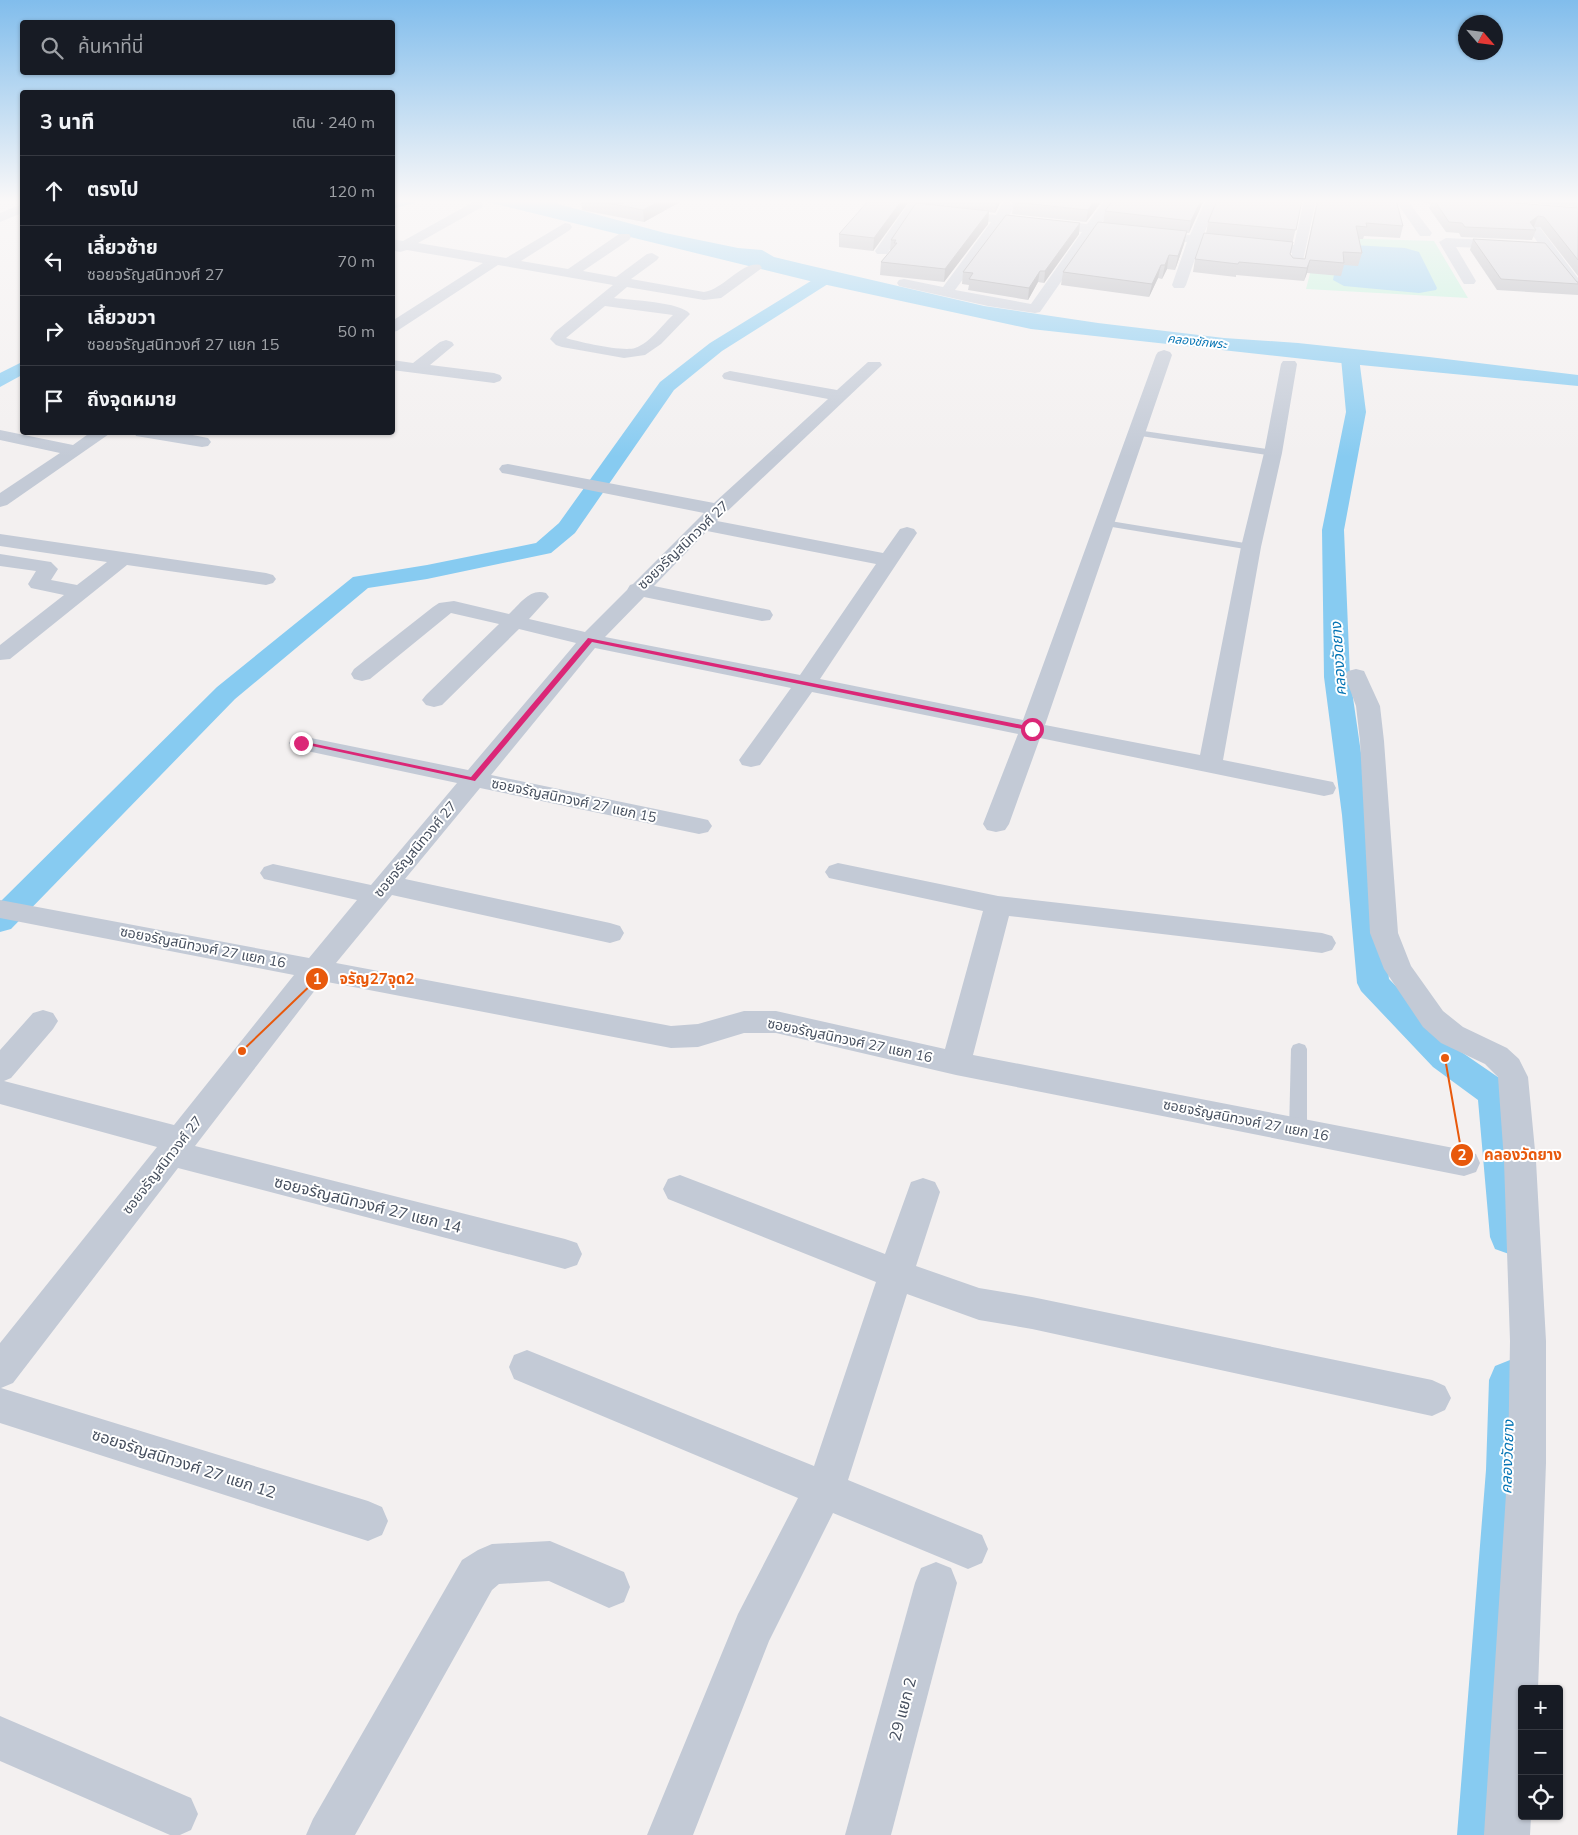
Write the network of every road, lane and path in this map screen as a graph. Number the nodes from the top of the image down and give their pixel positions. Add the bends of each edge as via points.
1 (462, 286) edge
2 (617, 286) edge
3 (649, 286) edge
4 (730, 286) edge
5 (915, 286) edge
6 (951, 286) edge
7 (1052, 286) edge
8 (946, 293) junction
9 (602, 301) junction
10 (395, 325) edge
11 (446, 345) dead end
12 (1164, 355) dead end
13 (1289, 364) dead end
14 (874, 365) dead end
15 (395, 366) edge
16 (416, 368) junction
17 (730, 376) dead end
18 (494, 378) dead end
19 (840, 396) junction
20 (1137, 433) junction
21 (0, 435) edge
22 (100, 435) edge
23 (160, 435) edge
24 (202, 442) dead end
25 (76, 451) junction
26 (1273, 453) junction
27 (508, 469) dead end
28 (0, 501) edge
29 (711, 517) junction
30 (1104, 523) junction
31 (907, 533) dead end
32 (0, 540) edge
33 (1251, 547) junction
34 (0, 560) edge
35 (887, 560) junction
36 (119, 562) dead end
37 (266, 579) dead end
38 (637, 590) junction
39 (80, 592) junction
40 (539, 597) dead end
41 (762, 615) dead end
42 (515, 622) junction
43 (590, 640) junction
44 (2, 654) dead end
45 (362, 674) dead end
46 (1356, 676) dead end
47 (807, 682) junction
48 (434, 700) dead end
49 (1032, 729) junction
50 (301, 743) dead end
51 (751, 760) dead end
52 (1210, 765) junction
53 (472, 780) junction
54 (1324, 788) dead end
55 (996, 824) dead end
56 (699, 826) dead end
57 (838, 872) dead end
58 (273, 873) dead end
59 (381, 890) junction
60 (998, 905) junction
61 (0, 909) edge
62 (610, 933) dead end
63 (1322, 943) dead end
64 (316, 968) junction
65 (44, 1021) dead end
66 (1299, 1049) dead end
67 (956, 1063) junction
68 (0, 1070) edge
69 (0, 1092) edge
70 (1298, 1131) junction
71 (176, 1147) junction
72 (1464, 1163) dead end
73 (680, 1189) dead end
74 (923, 1192) dead end
75 (565, 1254) dead end
76 (896, 1274) junction
77 (527, 1367) dead end
78 (0, 1371) edge
79 (1432, 1398) dead end
80 (0, 1405) edge
81 (824, 1489) junction
82 (368, 1521) dead end
83 (968, 1549) dead end
84 (936, 1583) dead end
85 (609, 1587) dead end
86 (0, 1738) edge
87 (175, 1814) dead end
88 (329, 1835) edge
89 (670, 1835) edge
90 (868, 1835) edge
91 (1507, 1835) edge

1 - 10 street
2 - 9 street
3 - 4 street via 711,296
5 - 8 street
6 - 8 street
7 - 8 street via 1035,309
9 - 9 street via 677,311 682,314 640,352 590,347 558,339
11 - 16 street
12 - 20 street
13 - 26 street
14 - 19 street, ซอยจรัญสนิทวงศ์ 27
15 - 16 street
16 - 18 street
17 - 19 street
19 - 29 street, ซอยจรัญสนิทวงศ์ 27
20 - 26 lane
20 - 30 street
21 - 25 street
22 - 25 street
23 - 24 street
25 - 28 street
26 - 33 street
27 - 29 street via 613,490
29 - 35 street
29 - 38 street, ซอยจรัญสนิทวงศ์ 27
30 - 33 lane
30 - 49 street
31 - 35 street
32 - 37 street
33 - 52 street
34 - 39 street via 44,566 48,569 38,584
35 - 47 street
36 - 39 street
38 - 41 street
38 - 43 street, ซอยจรัญสนิทวงศ์ 27
39 - 44 street
40 - 42 street
42 - 43 street
42 - 45 street via 446,607
42 - 48 street
43 - 47 street
43 - 53 street, ซอยจรัญสนิทวงศ์ 27
46 - 91 street via 1368,706 1372,741 1384,933 1398,969 1433,1019 1452,1035 1496,1056 1513,1077 1528,1341 1527,1473
47 - 49 street
47 - 51 street
49 - 52 street
49 - 55 street
50 - 53 street, ซอยจรัญสนิทวงศ์ 27 แยก 15
52 - 54 street
53 - 56 street, ซอยจรัญสนิทวงศ์ 27 แยก 15
53 - 59 street, ซอยจรัญสนิทวงศ์ 27
57 - 60 street
58 - 59 street
59 - 62 street
59 - 64 street, ซอยจรัญสนิทวงศ์ 27
60 - 63 street
60 - 67 street
61 - 64 street, ซอยจรัญสนิทวงศ์ 27 แยก 16
64 - 67 street, ซอยจรัญสนิทวงศ์ 27 แยก 16 via 671,1037 686,1038 756,1020
64 - 71 street, ซอยจรัญสนิทวงศ์ 27
65 - 68 street
66 - 70 lane
67 - 70 street, ซอยจรัญสนิทวงศ์ 27 แยก 16
69 - 71 street, ซอยจรัญสนิทวงศ์ 27 แยก 14
70 - 72 street, ซอยจรัญสนิทวงศ์ 27 แยก 16
71 - 75 street, ซอยจรัญสนิทวงศ์ 27 แยก 14
71 - 78 street, ซอยจรัญสนิทวงศ์ 27
73 - 76 street
74 - 76 street
76 - 79 street via 979,1304
76 - 81 street
77 - 81 street
80 - 82 street, ซอยจรัญสนิทวงศ์ 27 แยก 12
81 - 83 street
81 - 89 street via 753,1629
84 - 90 street, 29 แยก 2
85 - 88 street via 550,1561 492,1564 477,1575
86 - 87 street

